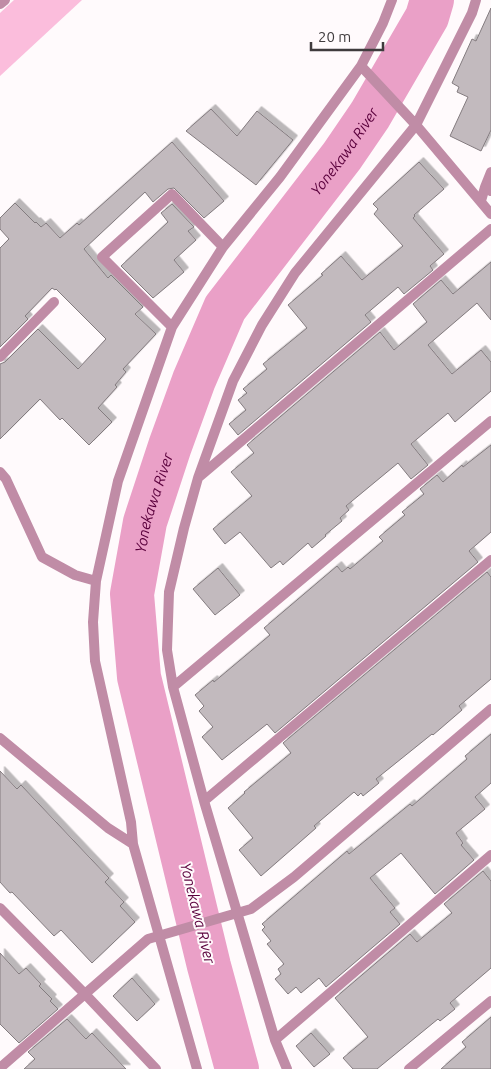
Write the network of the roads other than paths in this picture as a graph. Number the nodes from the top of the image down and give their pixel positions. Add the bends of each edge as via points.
1 (4, 0) edge
2 (392, 0) edge
3 (476, 0) edge
4 (0, 4) edge
5 (364, 70) junction
6 (416, 126) junction
7 (491, 172) edge
8 (488, 189) edge
9 (481, 201) junction
10 (491, 214) edge
11 (491, 229) edge
12 (223, 247) junction
13 (54, 302) dead end
14 (172, 327) junction
15 (0, 357) edge
16 (491, 421) edge
17 (0, 472) edge
18 (198, 478) junction
19 (491, 560) edge
20 (96, 581) junction
21 (173, 687) junction
22 (491, 709) edge
23 (0, 738) edge
24 (204, 801) junction
25 (133, 844) junction
26 (491, 856) edge
27 (0, 908) edge
28 (238, 913) junction
29 (164, 933) junction
30 (85, 994) junction
31 (491, 1001) edge
32 (275, 1040) junction
33 (0, 1068) edge
34 (156, 1069) edge
35 (197, 1069) edge
36 (287, 1069) edge
37 (409, 1069) edge

1 - 4 street
2 - 5 street
3 - 6 street
5 - 6 street
5 - 12 street
6 - 9 street
6 - 18 street via 295,273 262,324 234,381
7 - 8 street
8 - 9 street
9 - 10 street
11 - 18 street
12 - 14 street
12 - 14 street via 172,194 102,257
13 - 15 street
14 - 20 street via 118,481
16 - 21 street
17 - 20 street via 42,557 75,575
18 - 21 street via 169,592 167,650
19 - 24 street
20 - 25 street via 95,661 131,822
21 - 24 street
22 - 28 street via 294,877 252,909
23 - 25 street via 108,828
24 - 28 street
25 - 29 street
26 - 32 street
27 - 30 street
28 - 29 street
28 - 32 street
29 - 30 street via 148,938
29 - 35 street
30 - 33 street
30 - 34 street
31 - 37 street
32 - 36 street

